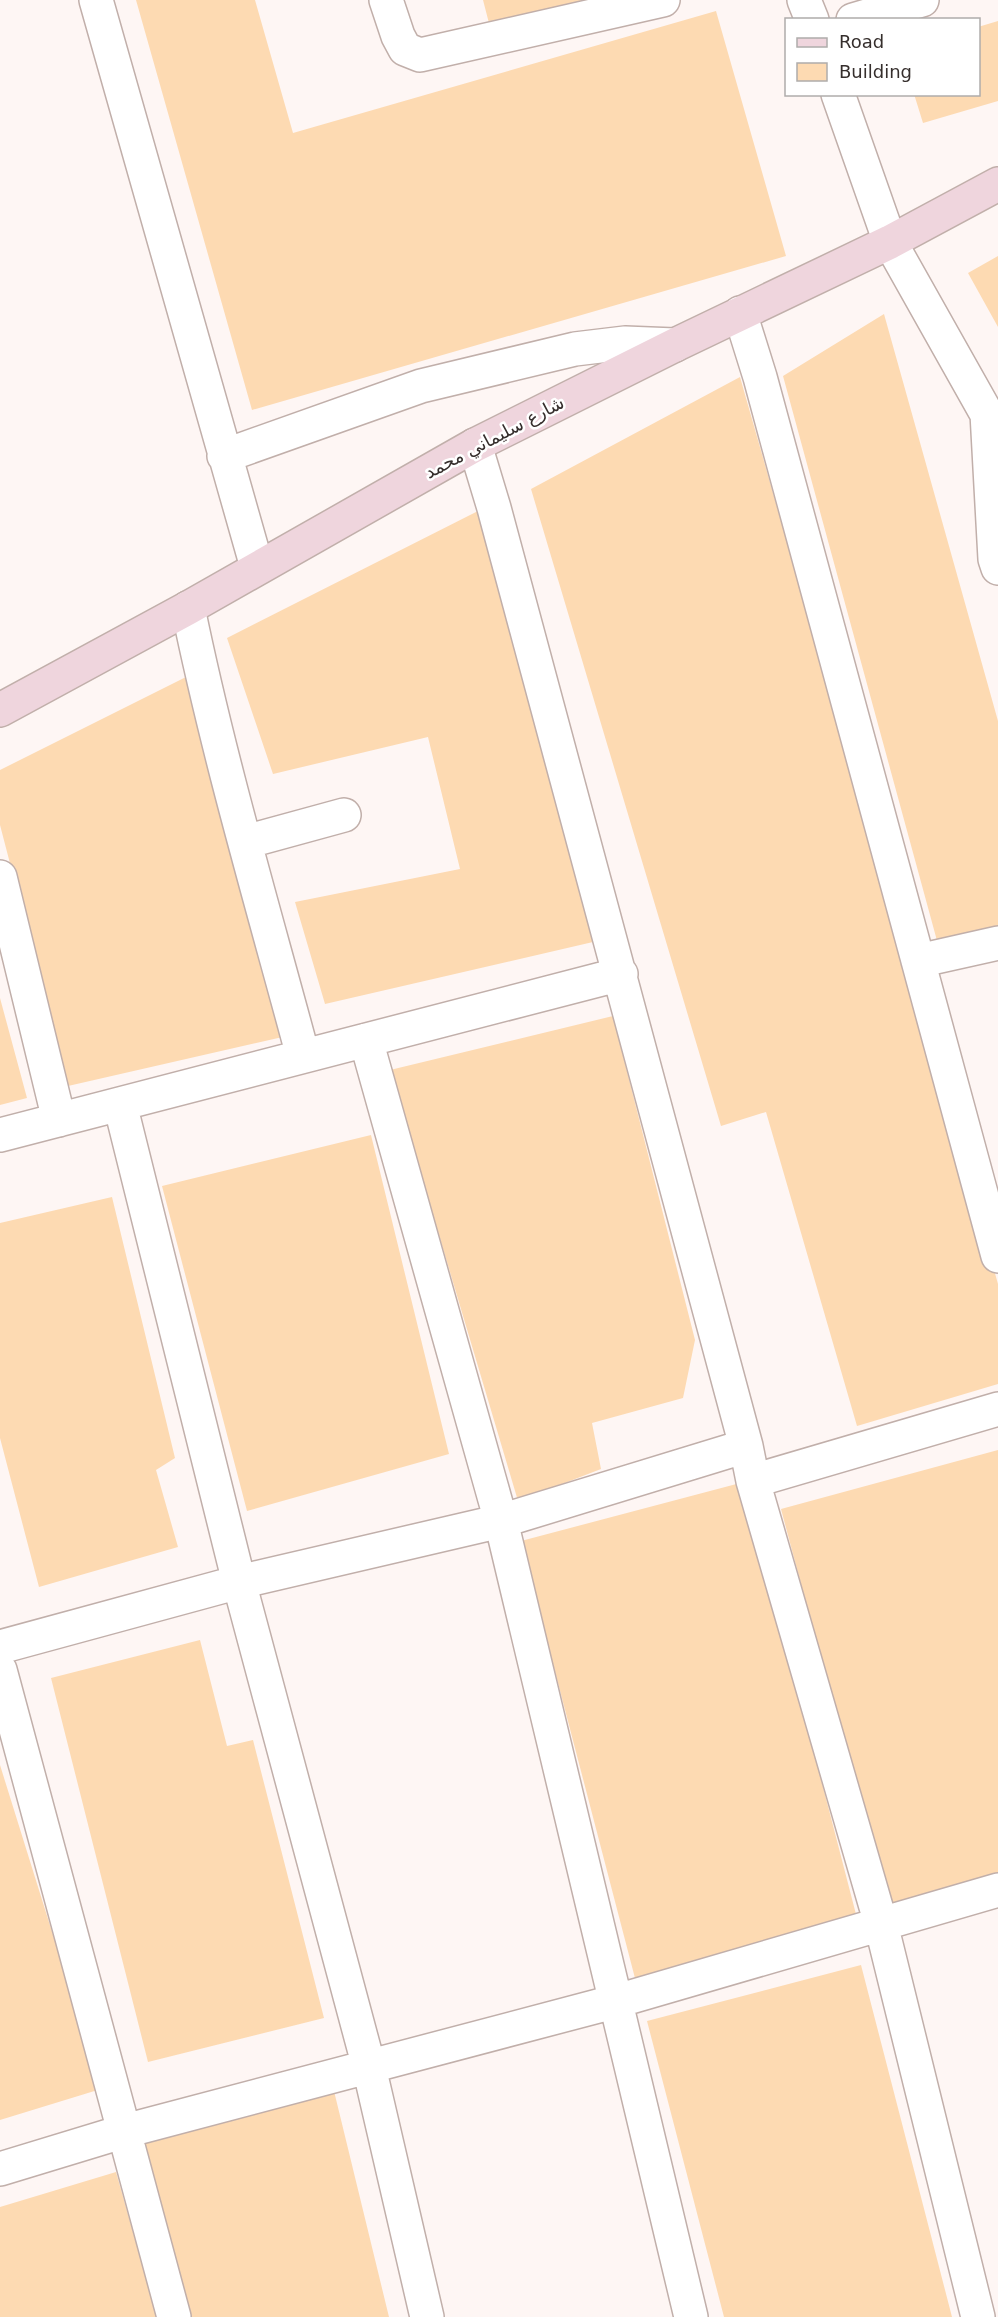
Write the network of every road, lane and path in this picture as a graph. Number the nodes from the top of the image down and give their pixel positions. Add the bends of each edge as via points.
1 (96, 0) edge
2 (386, 0) edge
3 (663, 0) edge
4 (804, 0) edge
5 (922, 0) edge
6 (811, 18) edge
7 (860, 18) edge
8 (839, 96) edge
9 (998, 184) edge
10 (890, 242) junction
11 (740, 313) junction
12 (675, 345) junction
13 (992, 423) edge
14 (475, 445) junction
15 (224, 456) junction
16 (257, 567) junction
17 (998, 568) edge
18 (188, 608) junction
19 (0, 710) edge
20 (344, 815) dead end
21 (245, 842) junction
22 (0, 877) edge
23 (998, 943) edge
24 (918, 961) junction
25 (621, 975) junction
26 (366, 1040) junction
27 (303, 1056) junction
28 (120, 1104) junction
29 (59, 1120) junction
30 (0, 1135) edge
31 (998, 1256) edge
32 (998, 1409) edge
33 (746, 1446) junction
34 (753, 1481) junction
35 (501, 1521) junction
36 (239, 1582) junction
37 (0, 1647) edge
38 (0, 1670) edge
39 (998, 1890) edge
40 (881, 1924) junction
41 (617, 2001) junction
42 (369, 2067) junction
43 (125, 2131) junction
44 (0, 2169) edge
45 (174, 2317) edge
46 (427, 2317) edge
47 (691, 2317) edge
48 (978, 2317) edge

1 - 15 street
2 - 3 street via 405,50 420,55
4 - 6 street
5 - 7 street
8 - 10 street
9 - 10 street, شارع سليماني محمد
10 - 11 street, شارع سليماني محمد
10 - 13 street
11 - 12 street, شارع سليماني محمد
11 - 24 street
12 - 14 street, شارع سليماني محمد
12 - 15 street via 625,343 575,349 421,386
13 - 17 street
14 - 16 street, شارع سليماني محمد
14 - 25 street
15 - 16 street
16 - 18 street, شارع سليماني محمد
18 - 19 street, شارع سليماني محمد
18 - 21 street
20 - 21 street
21 - 27 street
22 - 29 street
23 - 24 street
24 - 31 street
25 - 26 street
25 - 33 street
26 - 27 street
26 - 35 street
27 - 28 street
28 - 29 street
28 - 36 street
29 - 30 street
32 - 34 street
33 - 34 street
33 - 35 street
34 - 40 street
35 - 36 street
35 - 41 street
36 - 37 street
36 - 42 street
38 - 43 street
39 - 40 street
40 - 41 street
40 - 48 street
41 - 42 street
41 - 47 street
42 - 43 street
42 - 46 street
43 - 44 street
43 - 45 street

